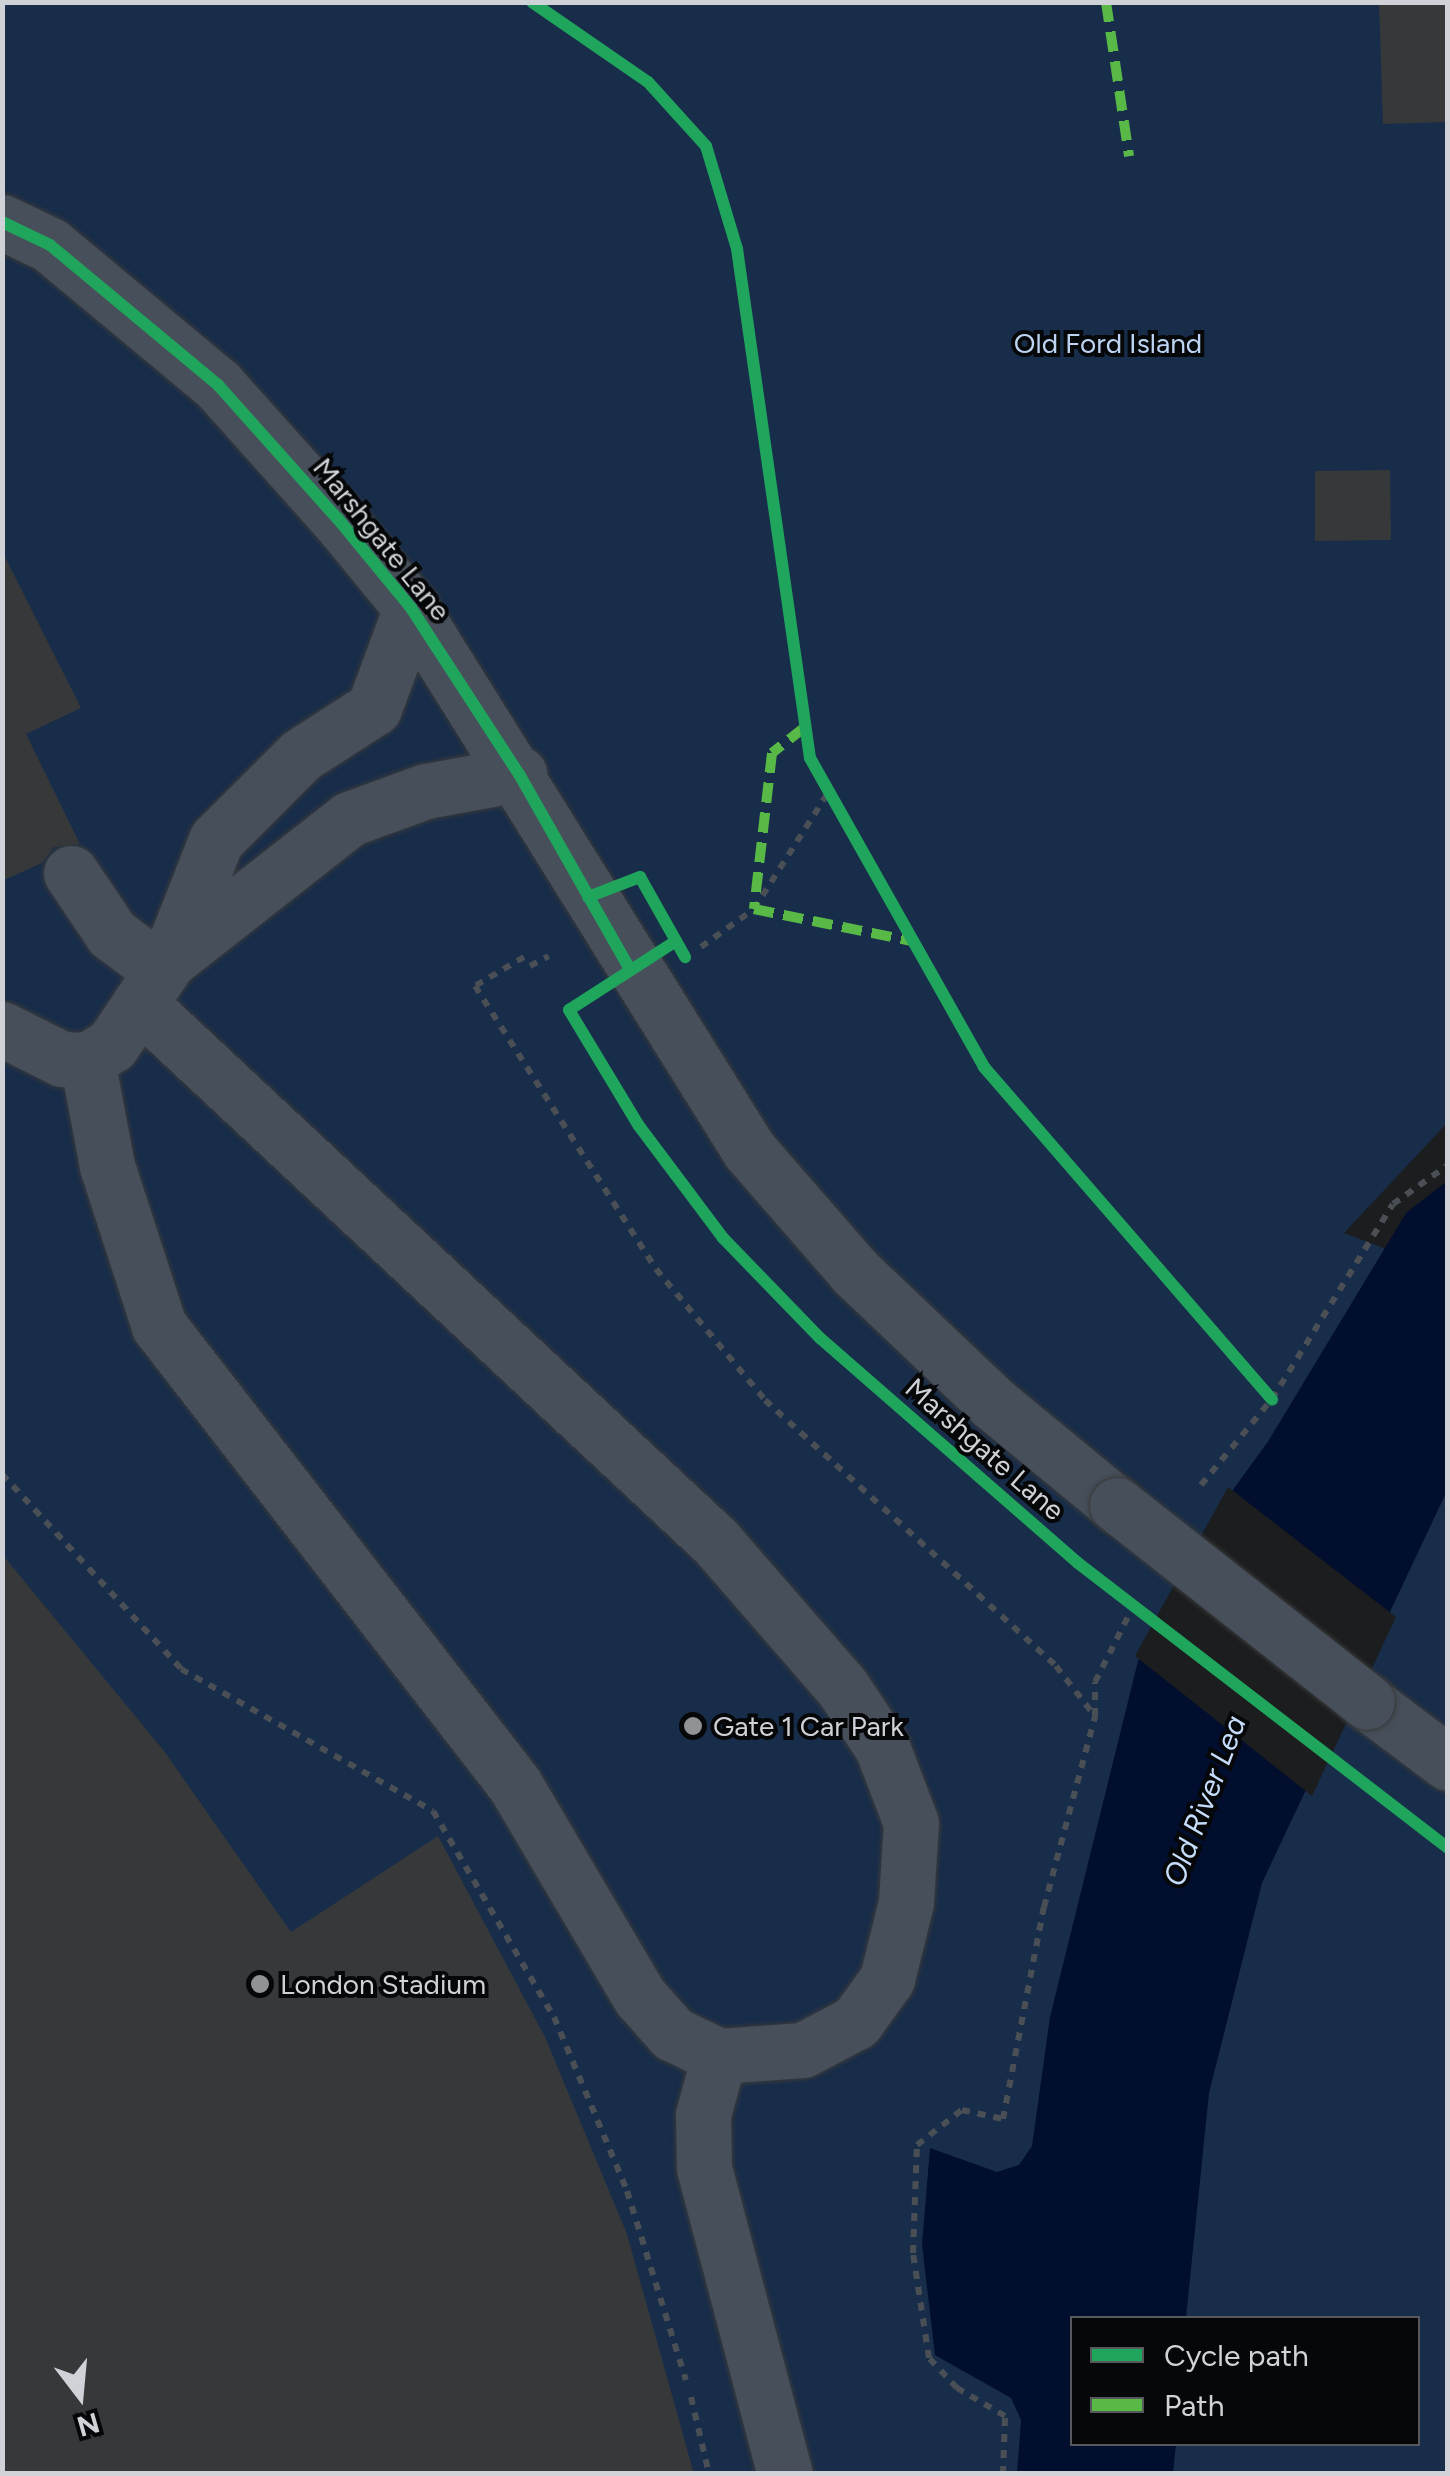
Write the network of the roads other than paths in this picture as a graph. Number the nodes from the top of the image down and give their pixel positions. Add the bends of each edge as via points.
1 (2, 222) edge
2 (411, 608) junction
3 (519, 774) junction
4 (71, 873) dead end
5 (157, 978) junction
6 (2, 1029) edge
7 (87, 1060) junction
8 (1448, 1764) edge
9 (719, 2056) junction
10 (785, 2474) edge

1 - 2 street, Marshgate Lane via 50,245 218,385
2 - 3 street, Marshgate Lane
2 - 5 street via 374,708 301,755 216,840
3 - 5 street via 426,791 349,819
3 - 8 street, Marshgate Lane, bridge via 630,969 749,1150 856,1272 994,1404
4 - 5 street via 112,934
5 - 7 street via 112,1045
5 - 9 street via 715,1541 833,1676 882,1747 912,1822 906,1902 887,1978 856,2022 803,2050
6 - 7 street via 62,1059
7 - 9 street via 106,1166 159,1326 515,1784 640,1997 673,2034
9 - 10 street via 703,2116 704,2168

